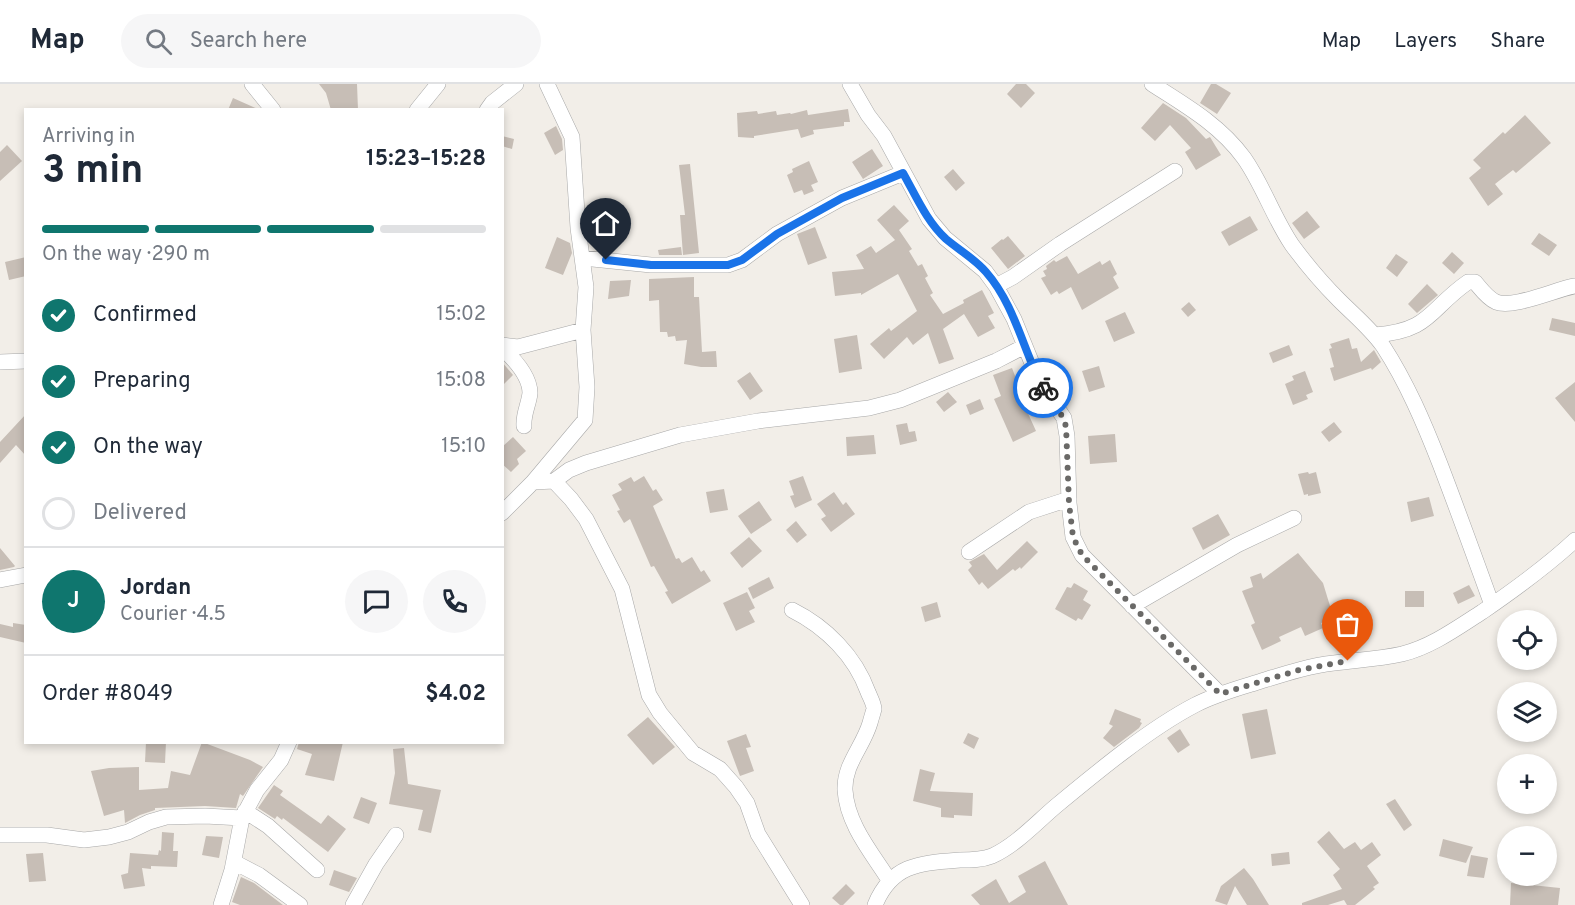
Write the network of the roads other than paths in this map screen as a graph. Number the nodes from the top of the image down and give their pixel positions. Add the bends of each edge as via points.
1 (252, 84) edge
2 (438, 84) edge
3 (516, 84) edge
4 (547, 84) edge
5 (850, 84) edge
6 (1152, 84) edge
7 (271, 108) edge
8 (419, 108) edge
9 (488, 108) edge
10 (1175, 171) dead end
11 (903, 173) junction
12 (583, 258) junction
13 (996, 286) junction
14 (1575, 286) edge
15 (583, 330) junction
16 (1375, 335) junction
17 (1025, 346) junction
18 (504, 347) edge
19 (504, 349) edge
20 (24, 361) edge
21 (0, 362) edge
22 (524, 426) dead end
23 (554, 481) junction
24 (533, 482) junction
25 (1068, 499) junction
26 (504, 511) edge
27 (1294, 518) dead end
28 (1575, 540) edge
29 (969, 552) dead end
30 (24, 575) edge
31 (0, 580) edge
32 (1492, 605) junction
33 (1132, 606) junction
34 (792, 610) dead end
35 (1220, 694) junction
36 (288, 744) edge
37 (244, 814) junction
38 (0, 835) edge
39 (396, 836) dead end
40 (234, 862) junction
41 (317, 870) dead end
42 (889, 880) junction
43 (221, 905) edge
44 (300, 905) edge
45 (353, 905) edge
46 (802, 905) edge
47 (875, 905) edge

1 - 7 street
2 - 8 street
3 - 9 street
4 - 12 street via 572,137
5 - 11 street via 885,136
6 - 16 street via 1224,134 1249,167 1291,243 1328,288
10 - 13 street
11 - 12 street via 842,198 728,265 651,265
11 - 13 street via 929,219
12 - 15 street
13 - 17 street
14 - 16 street via 1500,303 1488,297 1475,282 1468,282 1419,325
15 - 18 street
15 - 24 street via 585,420
16 - 32 street via 1414,400
17 - 23 street via 900,400 680,435 586,463
17 - 25 street via 1044,390 1064,418
19 - 22 street via 525,375 530,391
20 - 21 street
23 - 24 street
23 - 46 street via 586,519 622,589 649,695 693,753 720,769 736,787 747,803 758,834
24 - 26 street
25 - 29 street via 1029,512
25 - 33 street via 1073,537 1082,555
27 - 33 street via 1237,545
28 - 32 street
30 - 31 street
32 - 35 street via 1441,638 1403,654 1310,668
33 - 35 street
34 - 42 street via 831,636 849,656 874,708 846,774 845,792 850,815
35 - 42 street via 1160,727 991,856 912,867
36 - 37 street
37 - 38 street via 166,818 118,834 84,840
37 - 40 street
37 - 41 street via 268,826
39 - 45 street
40 - 43 street
40 - 44 street
42 - 47 street

